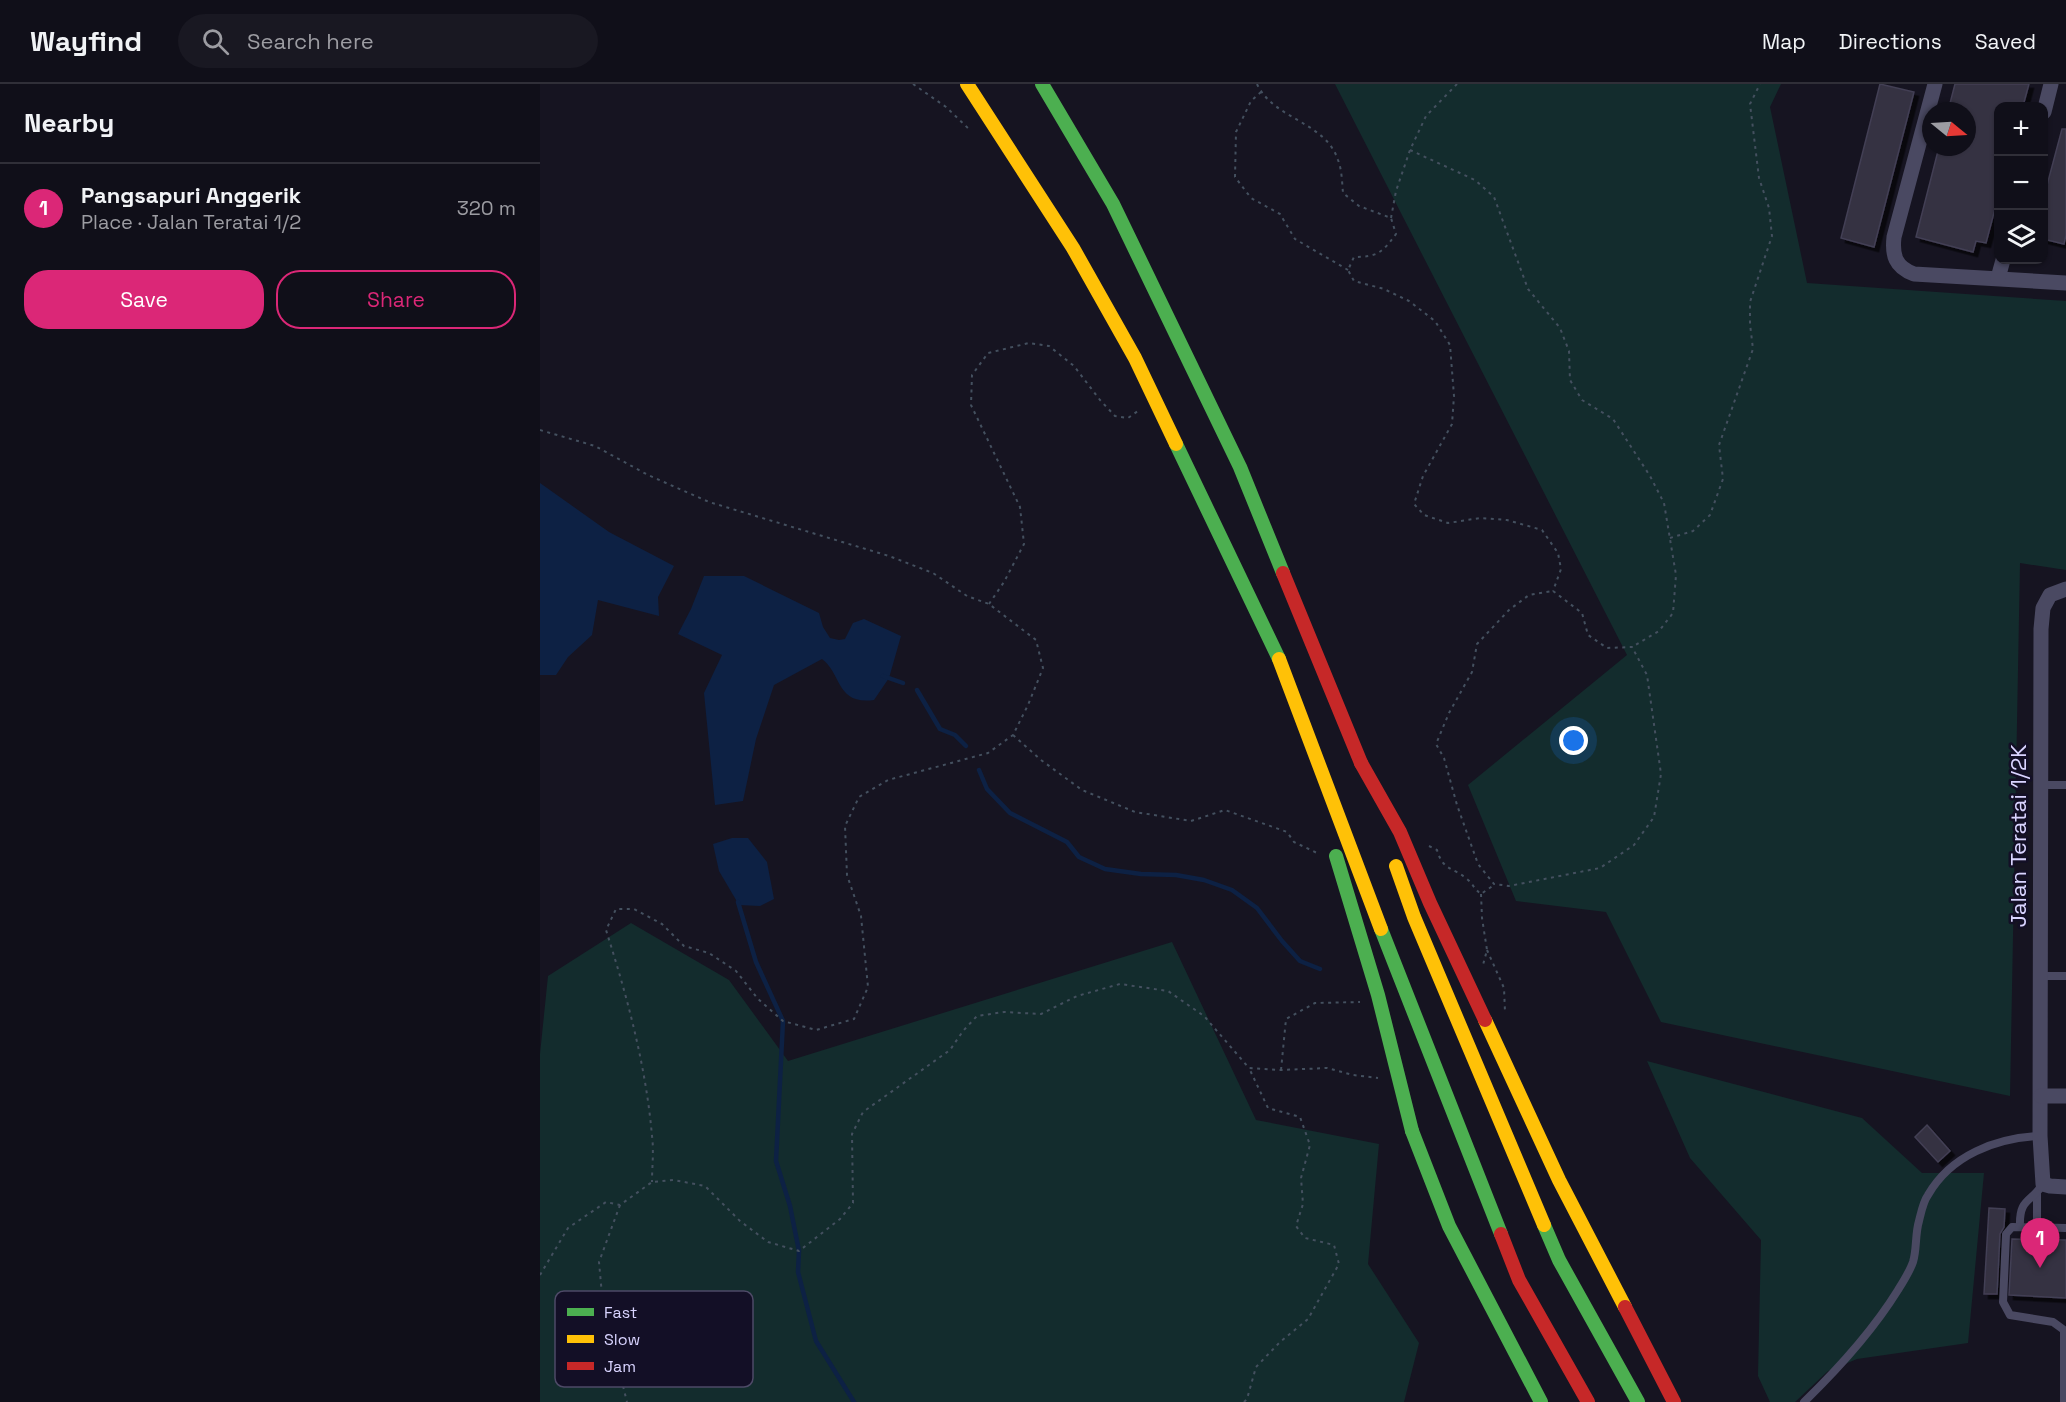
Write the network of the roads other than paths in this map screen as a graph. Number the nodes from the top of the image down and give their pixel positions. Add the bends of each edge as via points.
1 (967, 84) edge
2 (1042, 84) edge
3 (1935, 84) edge
4 (2051, 84) edge
5 (2046, 102) edge
6 (2002, 264) edge
7 (1998, 278) junction
8 (2066, 283) edge
9 (2066, 589) edge
10 (1279, 659) junction
11 (1361, 763) junction
12 (2041, 785) junction
13 (2066, 785) edge
14 (1383, 829) dead end
15 (1391, 851) dead end
16 (2040, 976) junction
17 (2066, 976) edge
18 (2041, 1096) junction
19 (2066, 1096) edge
20 (2040, 1136) junction
21 (2066, 1187) edge
22 (2040, 1189) junction
23 (2020, 1226) junction
24 (2037, 1227) junction
25 (2066, 1228) edge
26 (1541, 1402) edge
27 (1588, 1402) edge
28 (1638, 1402) edge
29 (1674, 1402) edge
30 (1804, 1402) edge
31 (2064, 1402) edge

1 - 10 highway via 1073,248 1135,357
2 - 11 highway via 1113,204 1235,457
3 - 7 street via 1894,237 1895,261 1914,273
4 - 5 street
6 - 7 street
7 - 8 street
9 - 12 street, Jalan Teratai 1/2K via 2050,595 2043,608
10 - 26 highway, bridge via 1378,995 1412,1131 1449,1226
10 - 27 highway, bridge via 1519,1280
11 - 14 highway, bridge
11 - 29 highway, bridge via 1400,832 1559,1180
12 - 13 lane
12 - 16 street, Jalan Teratai 1/2K
15 - 28 highway, bridge via 1414,917 1559,1260
16 - 17 lane
16 - 18 street, Jalan Teratai 1/2K
18 - 19 street
18 - 20 street, Jalan Teratai 1/2K
20 - 22 street, Jalan Teratai 1/2K
20 - 30 lane via 1991,1144 1944,1173 1927,1196 1913,1262 1898,1290 1840,1366
21 - 22 street
22 - 23 lane via 2026,1200 2019,1213
22 - 24 lane
23 - 24 lane
23 - 31 lane via 2012,1227 2006,1234 2003,1302 2010,1315 2053,1322 2064,1330
24 - 25 lane

